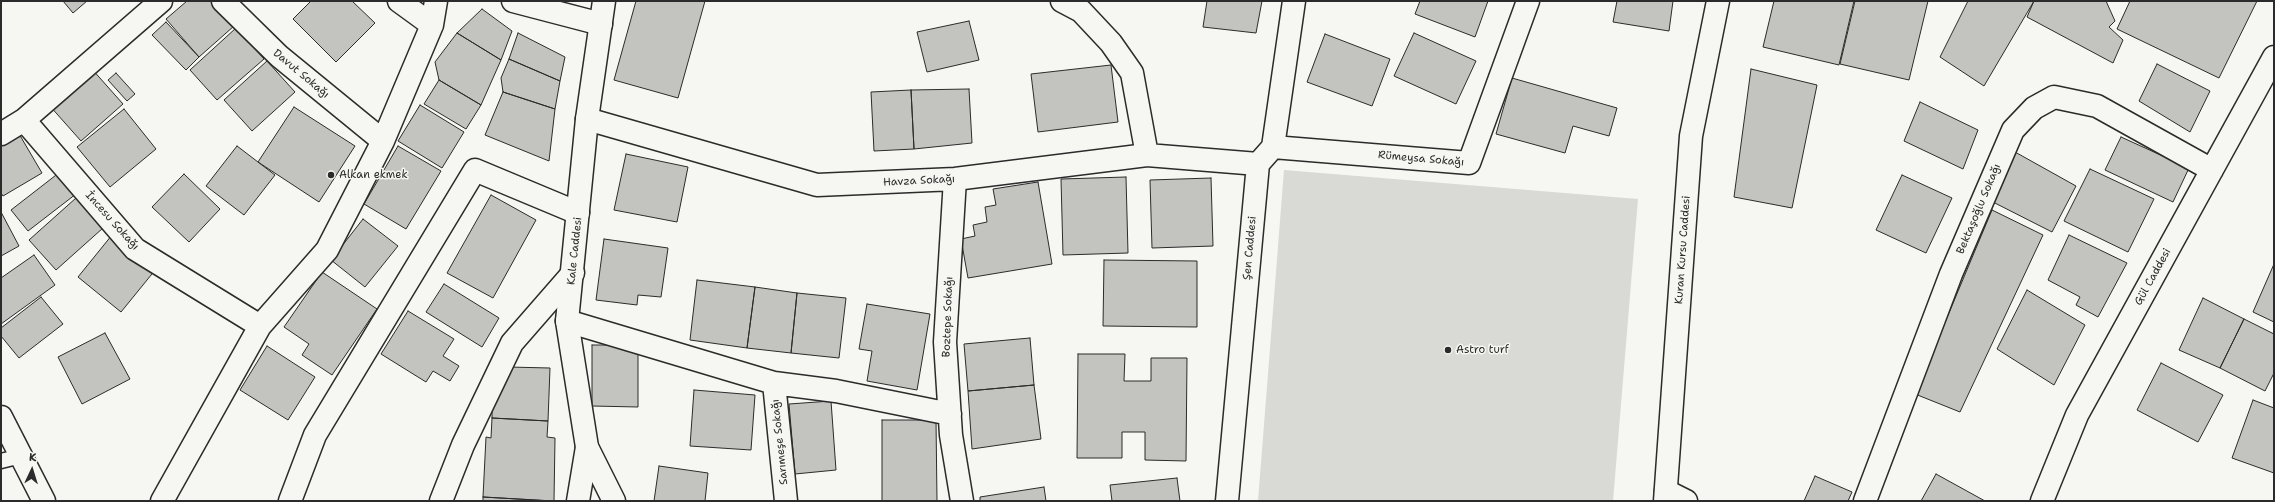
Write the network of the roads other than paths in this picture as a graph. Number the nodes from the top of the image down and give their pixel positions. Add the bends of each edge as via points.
1 (161, 1) edge
2 (224, 1) edge
3 (399, 1) edge
4 (436, 1) edge
5 (513, 1) edge
6 (604, 1) edge
7 (1062, 1) edge
8 (1294, 1) edge
9 (1528, 1) edge
10 (1718, 1) edge
11 (601, 24) junction
12 (432, 25) junction
13 (2274, 57) edge
14 (587, 119) junction
15 (24, 120) junction
16 (1, 134) edge
17 (383, 141) junction
18 (1273, 147) junction
19 (1147, 155) junction
20 (1258, 164) junction
21 (2212, 170) junction
22 (955, 179) junction
23 (578, 213) junction
24 (573, 273) junction
25 (567, 321) junction
26 (260, 326) junction
27 (774, 383) junction
28 (950, 414) junction
29 (1, 417) edge
30 (587, 447) junction
31 (11, 459) edge
32 (1665, 496) edge
33 (44, 501) edge
34 (162, 501) edge
35 (290, 501) edge
36 (441, 501) edge
37 (578, 501) edge
38 (614, 501) edge
39 (786, 501) edge
40 (962, 501) edge
41 (1227, 501) edge
42 (1686, 501) edge
43 (1865, 501) edge
44 (2042, 501) edge

1 - 15 street
2 - 17 street, Davut Sokağı via 279,56
3 - 12 street
4 - 12 street
5 - 11 street
6 - 11 street, Kale Caddesi
7 - 19 street via 1081,11 1111,43 1132,73
8 - 18 street
9 - 18 street, Rümeysa Sokağı via 1469,163
10 - 32 street, Kuran Kursu Caddesi via 1691,136
11 - 14 street, Kale Caddesi
12 - 17 street
13 - 21 street, Gül Caddesi
14 - 22 street, Havza Sokağı via 817,185
14 - 23 street, Kale Caddesi
15 - 16 street
15 - 26 street, İncesu Sokağı via 135,248
17 - 26 street via 327,250
18 - 20 street
19 - 20 street, Havza Sokağı
19 - 22 street, Havza Sokağı
20 - 41 street, Şen Caddesi
21 - 43 street, Bektaşoğlu Sokağı via 2097,106 2054,98 2034,108 2014,130 1951,274
21 - 44 street, Gül Caddesi via 2077,415
22 - 28 street, Boztepe Sokağı via 945,342
23 - 24 street, Kale Caddesi
23 - 35 street via 475,170 315,435
24 - 25 street, Kale Caddesi
24 - 36 street via 512,343 463,445
25 - 27 street
25 - 30 street, Kale Caddesi
26 - 34 street
27 - 28 street via 836,391
27 - 39 street, Sarımeşe Sokağı
28 - 40 street, Boztepe Sokağı
29 - 31 street
30 - 37 street, Kale Caddesi
30 - 38 street
31 - 33 street
32 - 42 street

